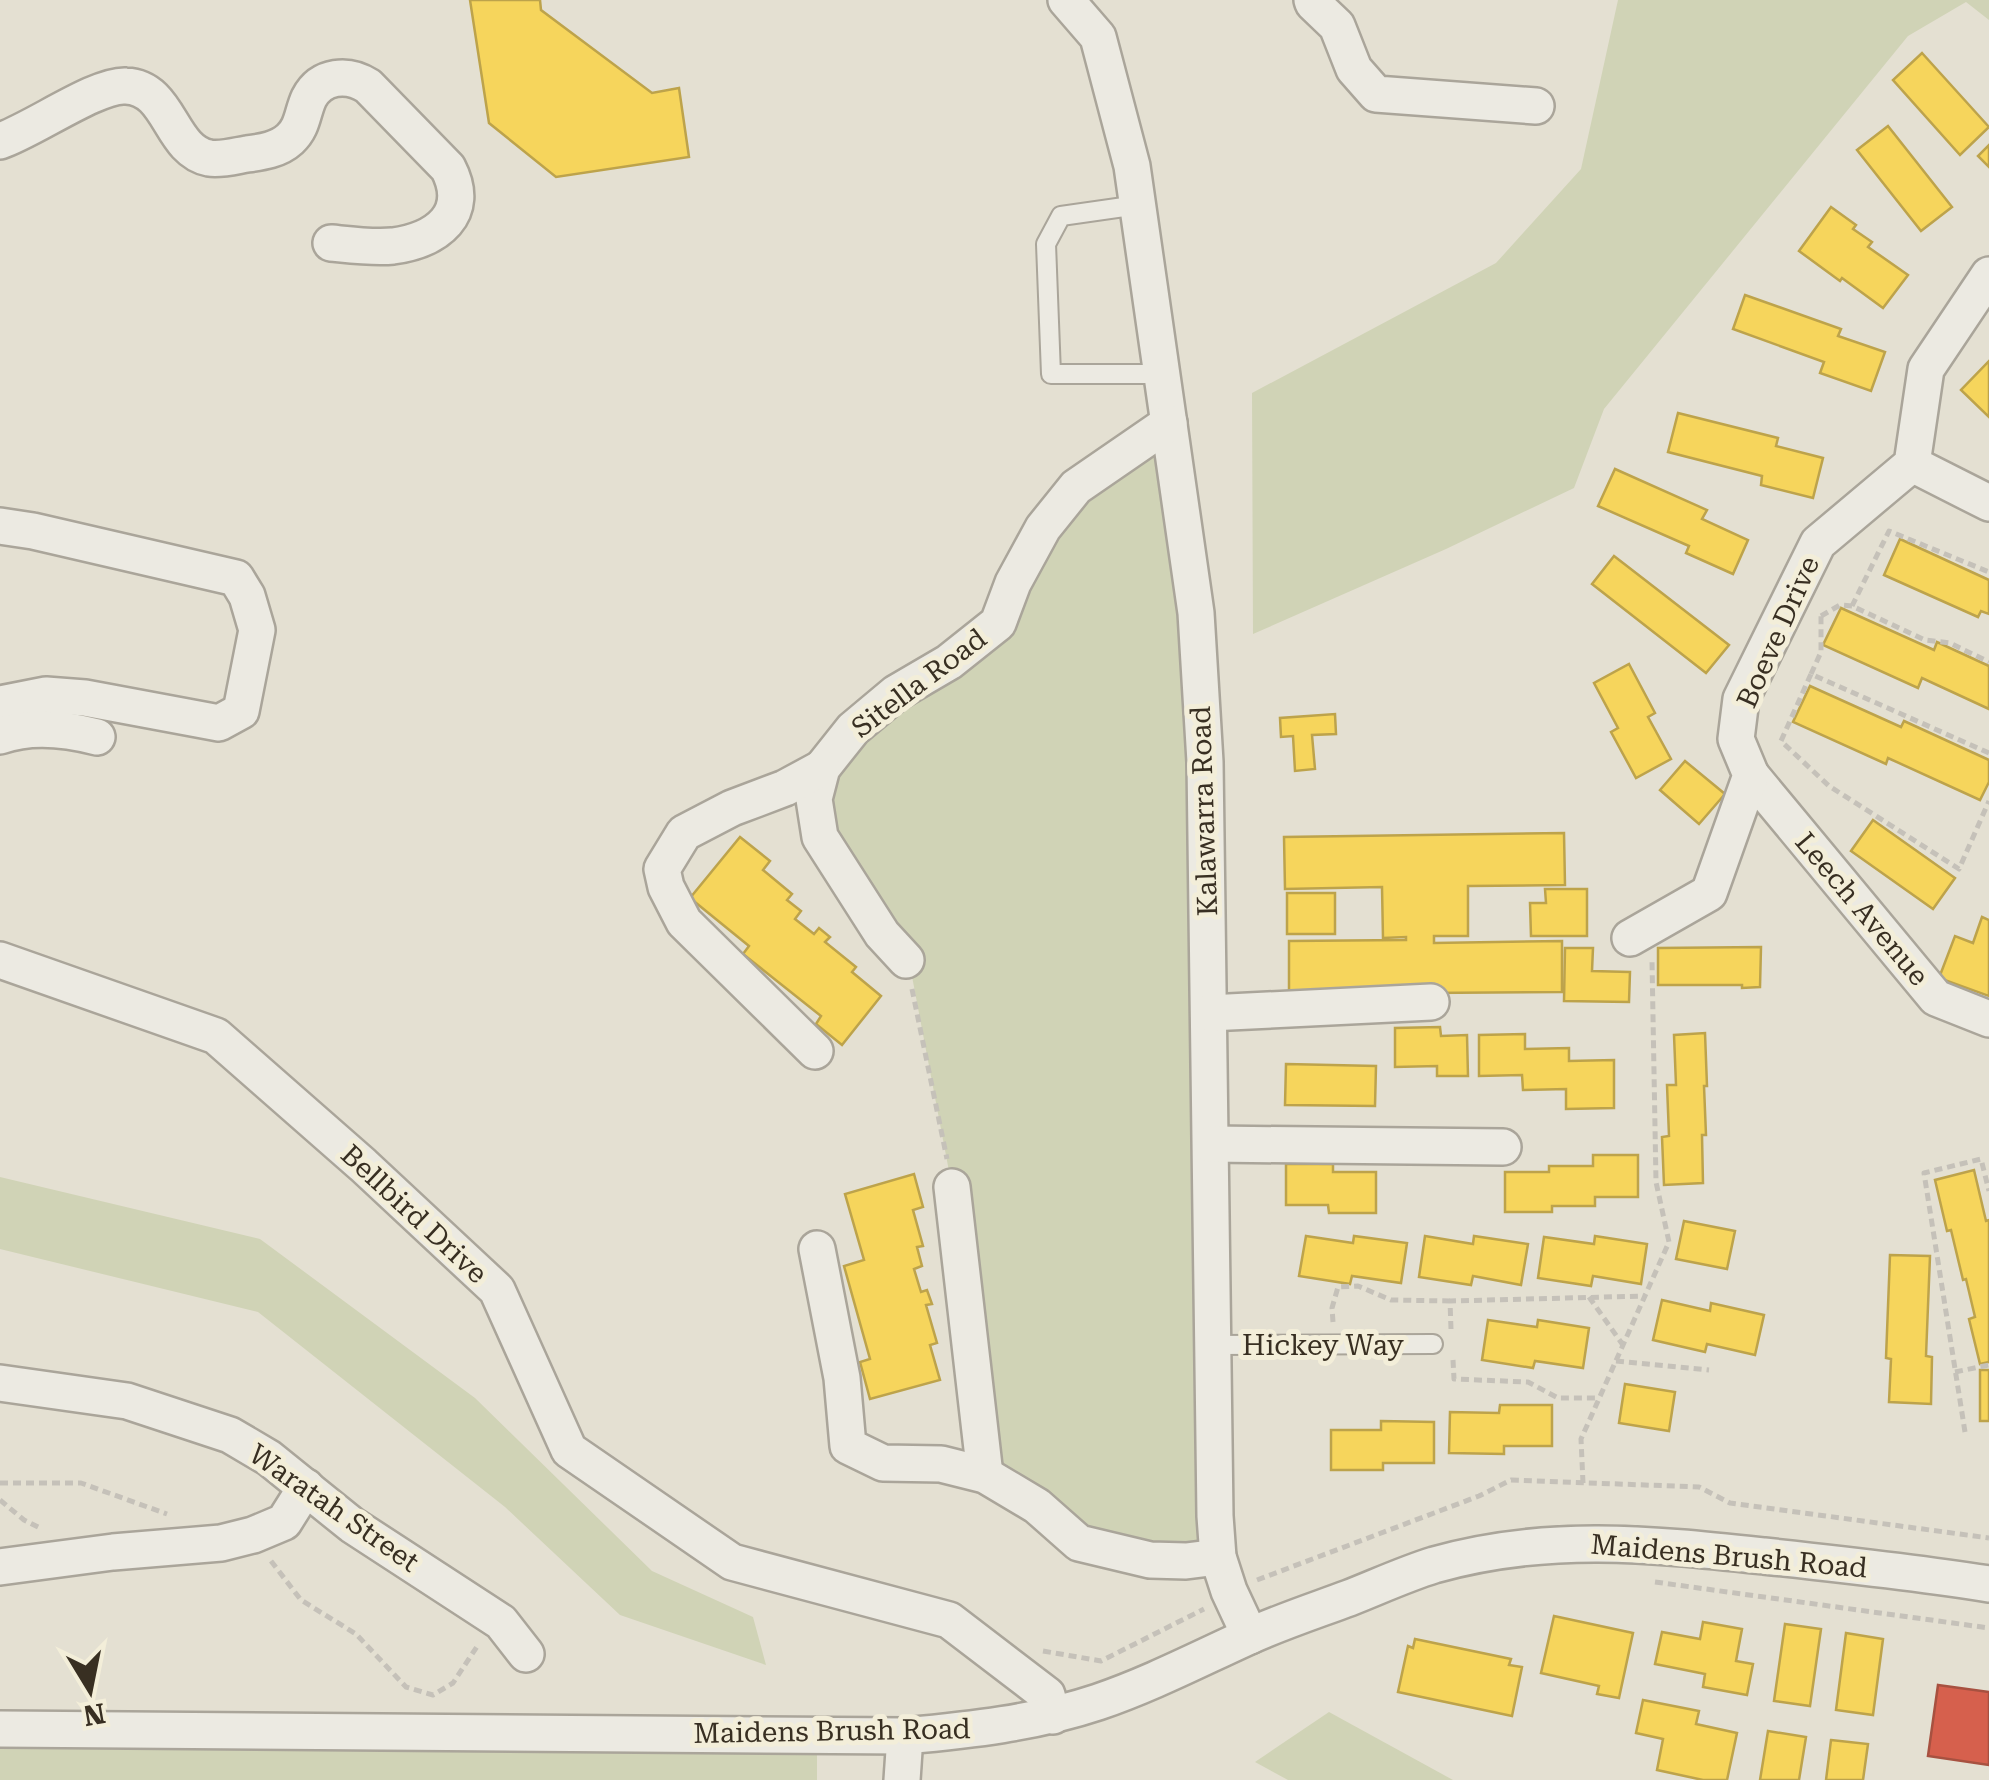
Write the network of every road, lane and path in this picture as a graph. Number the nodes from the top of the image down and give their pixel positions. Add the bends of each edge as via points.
1 (1066, 0) edge
2 (1312, 0) edge
3 (1536, 106) dead end
4 (0, 141) edge
5 (1138, 205) junction
6 (331, 242) dead end
7 (1989, 275) edge
8 (1162, 374) junction
9 (1168, 422) junction
10 (1912, 464) junction
11 (1989, 503) edge
12 (0, 526) edge
13 (1989, 572) edge
14 (1852, 606) junction
15 (1821, 616) dead end
16 (1989, 662) edge
17 (0, 704) edge
18 (0, 736) edge
19 (97, 737) dead end
20 (1989, 753) edge
21 (822, 768) junction
22 (1751, 775) junction
23 (1989, 801) edge
24 (1641, 932) joint
25 (0, 960) edge
26 (906, 960) joint
27 (1431, 1002) dead end
28 (1209, 1013) junction
29 (1989, 1019) edge
30 (815, 1052) dead end
31 (1211, 1144) junction
32 (1503, 1147) dead end
33 (952, 1187) joint
34 (1989, 1190) edge
35 (817, 1249) dead end
36 (1644, 1296) junction
37 (1588, 1297) junction
38 (1450, 1301) junction
39 (1442, 1342) joint
40 (1335, 1344) junction
41 (1212, 1345) junction
42 (1623, 1346) junction
43 (1453, 1360) dead end
44 (1616, 1361) junction
45 (1989, 1365) edge
46 (1709, 1370) dead end
47 (1956, 1372) junction
48 (0, 1383) edge
49 (1599, 1398) junction
50 (1965, 1432) dead end
51 (986, 1475) junction
52 (0, 1483) edge
53 (1583, 1483) dead end
54 (306, 1487) junction
55 (181, 1519) dead end
56 (253, 1535) junction
57 (1218, 1557) junction
58 (0, 1567) edge
59 (1642, 1580) dead end
60 (1989, 1584) edge
61 (1206, 1608) dead end
62 (488, 1614) junction
63 (1989, 1628) edge
64 (1250, 1636) junction
65 (1041, 1650) dead end
66 (526, 1654) dead end
67 (1053, 1716) junction
68 (0, 1729) edge
69 (904, 1736) junction
70 (902, 1780) edge

1 - 5 street, Kalawarra Road via 1098,37
2 - 3 street via 1336,26 1354,69 1376,94
4 - 6 street via 103,90 125,86 156,100 198,154 214,159 263,152 290,139 320,84 353,79 368,86 448,168 456,200 443,227 409,242
5 - 8 street, Kalawarra Road
5 - 8 lane via 1060,216 1046,244 1051,374
7 - 10 street via 1926,369
8 - 9 street, Kalawarra Road
9 - 21 street, Sitella Road via 1076,488 1043,528 998,624 896,693 853,729
9 - 28 street, Kalawarra Road via 1196,614
10 - 11 street
10 - 22 street, Boeve Drive via 1818,542 1741,700 1736,739
12 - 17 street via 236,578 257,630 241,711 219,723 46,694
13 - 14 path via 1889,531
14 - 15 path
14 - 16 path
18 - 19 street via 65,729
20 - 23 path via 1810,674 1781,742 1830,786 1958,868
21 - 26 street via 814,799 820,837
21 - 30 street, Sitella Road via 684,833 662,869 684,922
22 - 24 street via 1709,893
22 - 29 street, Leech Avenue via 1936,998
24 - 36 path via 1656,1182 1669,1242
25 - 67 street, Bellbird Drive via 216,1036 496,1290 570,1450 732,1562 949,1620 1046,1695
26 - 33 path
27 - 28 street
28 - 31 street, Kalawarra Road
31 - 32 street
31 - 41 street, Kalawarra Road
33 - 51 street
34 - 47 path via 1981,1159 1924,1173
35 - 51 street via 848,1446 884,1463 941,1464
36 - 37 path
36 - 42 path
37 - 38 path
37 - 42 path
38 - 39 path
38 - 40 path via 1391,1300 1358,1286 1338,1287
39 - 40 lane, Hickey Way
40 - 41 lane, Hickey Way
41 - 57 street, Kalawarra Road
42 - 44 path
43 - 49 path via 1454,1380 1528,1382 1558,1398
44 - 46 path
44 - 49 path
45 - 47 path
47 - 50 path
48 - 54 street, Waratah Street via 127,1401 230,1435
49 - 53 path via 1581,1439
51 - 57 street via 1037,1506 1079,1543 1150,1560
52 - 55 path via 81,1483
54 - 56 street via 284,1522
54 - 62 street, Waratah Street
56 - 58 street
56 - 62 path via 301,1600 356,1634 406,1687 432,1696 454,1682 478,1648
57 - 64 street, Kalawarra Road
59 - 63 path
60 - 64 street, Maidens Brush Road via 1657,1544 1556,1544 1432,1566
61 - 65 path via 1102,1661
62 - 66 street, Waratah Street
64 - 67 street, Maidens Brush Road
67 - 69 street, Maidens Brush Road
68 - 69 street, Maidens Brush Road
69 - 70 street

